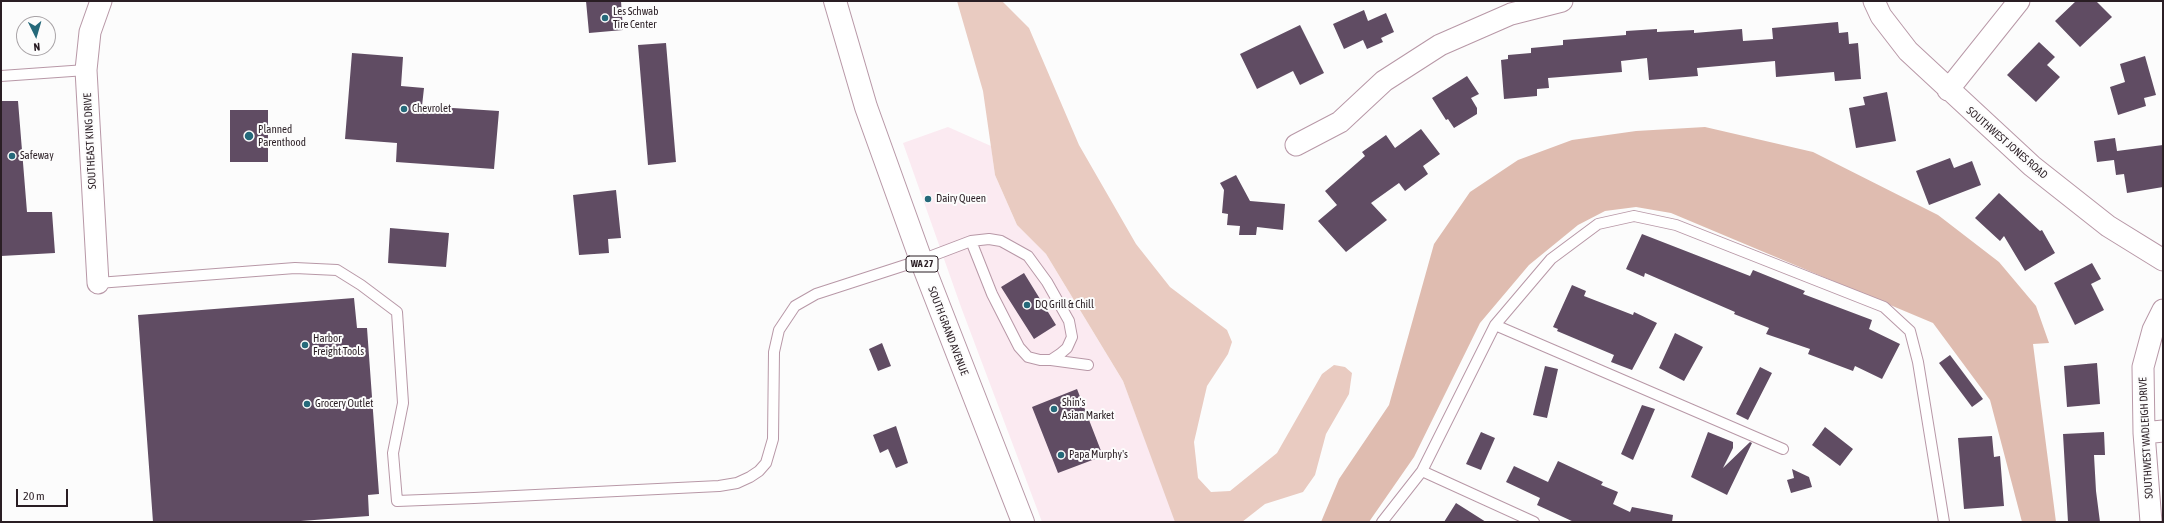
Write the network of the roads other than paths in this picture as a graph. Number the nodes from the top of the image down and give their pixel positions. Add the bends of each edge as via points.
1 (101, 1) edge
2 (835, 1) edge
3 (1562, 1) edge
4 (1874, 1) edge
5 (2019, 1) edge
6 (86, 70) junction
7 (1, 76) edge
8 (1948, 90) junction
9 (1296, 145) dead end
10 (971, 241) junction
11 (921, 260) junction
12 (2163, 260) edge
13 (98, 283) joint
14 (2163, 310) edge
15 (1495, 324) junction
16 (1051, 360) junction
17 (1088, 365) dead end
18 (2153, 432) edge
19 (1783, 449) dead end
20 (1422, 471) junction
21 (1023, 522) edge
22 (1382, 522) edge
23 (1534, 522) edge
24 (1944, 522) edge
25 (2151, 522) edge

1 - 6 street, SOUTHEAST KING DRIVE via 90,32
2 - 11 main road, SOUTH GRAND AVENUE / WA 27 via 866,107
3 - 9 street via 1511,14 1440,45 1384,81 1340,122
4 - 8 street, SOUTHWEST JONES ROAD via 1881,16 1908,51
5 - 8 street
6 - 7 lane
6 - 13 street, SOUTHEAST KING DRIVE
8 - 12 street, SOUTHWEST JONES ROAD via 2032,166 2108,226
10 - 11 lane
10 - 16 lane via 992,294 1019,347 1028,357
10 - 16 lane via 1001,241 1021,250 1047,282 1069,320 1072,337 1067,348
11 - 13 lane via 816,294 795,306 778,330 774,352 773,439 766,463 759,471 737,483 719,486 397,501 393,453 403,402 397,312 361,285 337,270 296,268
11 - 21 main road, SOUTH GRAND AVENUE / WA 27
14 - 18 street, SOUTHWEST WADLEIGH DRIVE via 2153,330 2143,367
15 - 19 lane
15 - 20 lane
15 - 24 lane via 1551,259 1598,224 1634,216 1676,225 1884,308 1910,331 1918,362
16 - 17 lane
18 - 25 street, SOUTHWEST WADLEIGH DRIVE
20 - 22 lane
20 - 23 lane

